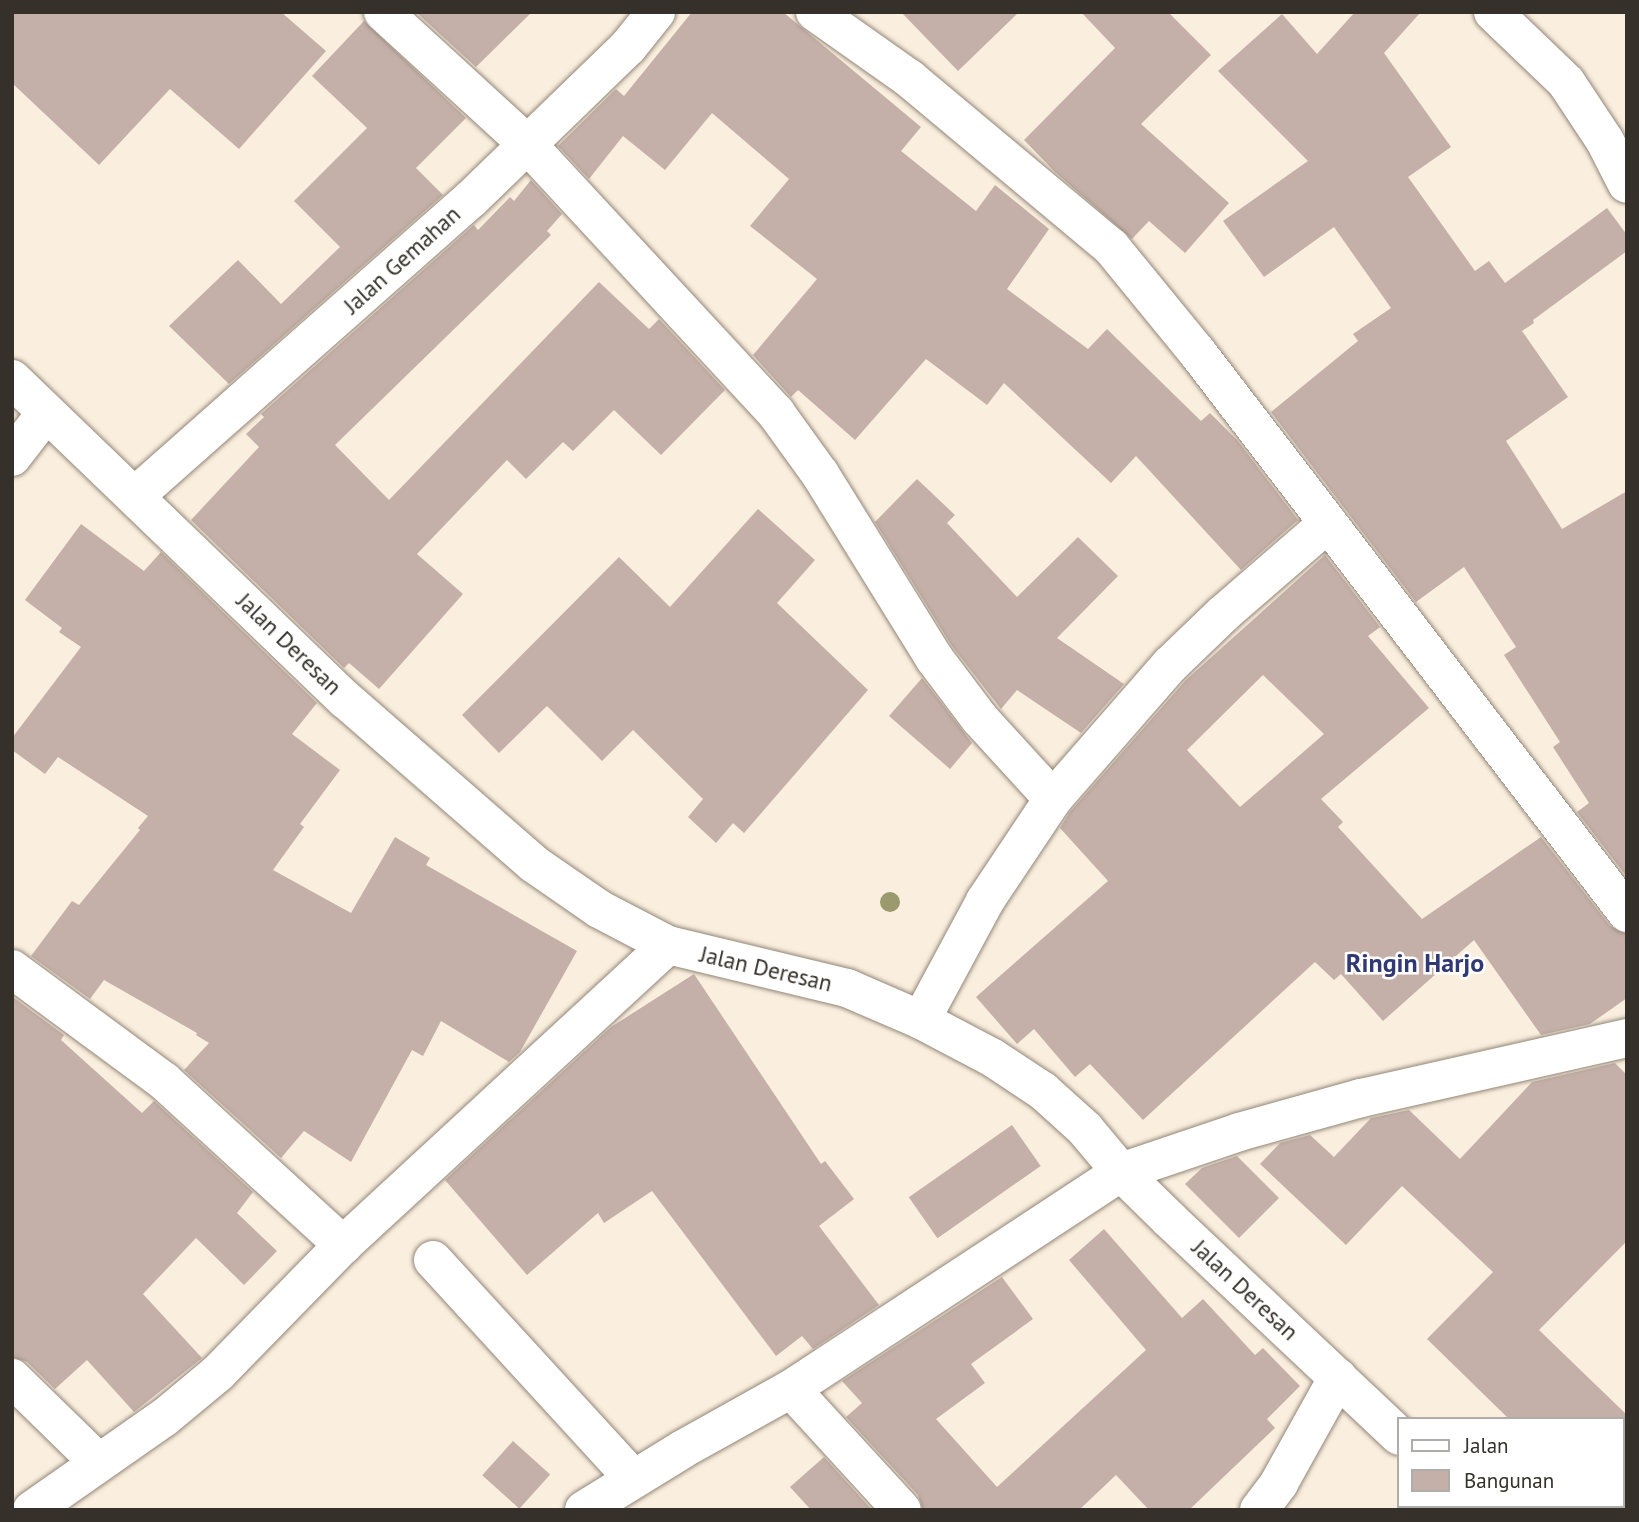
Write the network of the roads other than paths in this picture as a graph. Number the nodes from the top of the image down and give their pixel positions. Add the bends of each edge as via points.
1 (383, 12) edge
2 (656, 12) edge
3 (816, 12) edge
4 (1493, 12) edge
5 (527, 144) junction
6 (1627, 184) edge
7 (12, 379) edge
8 (46, 413) junction
9 (12, 457) edge
10 (135, 496) junction
11 (1328, 523) junction
12 (1054, 799) junction
13 (1627, 913) edge
14 (668, 945) junction
15 (12, 969) edge
16 (921, 1020) junction
17 (1627, 1038) edge
18 (1121, 1172) junction
19 (343, 1245) junction
20 (433, 1260) dead end
21 (1338, 1377) junction
22 (12, 1378) edge
23 (791, 1390) junction
24 (1398, 1435) edge
25 (98, 1462) junction
26 (634, 1479) junction
27 (32, 1510) edge
28 (584, 1510) edge
29 (902, 1510) edge
30 (1259, 1510) edge

1 - 5 street
2 - 5 street, Jalan Gemahan via 628,47
3 - 11 street via 910,79 1111,247
4 - 6 street via 1566,82
5 - 10 street, Jalan Gemahan via 471,199
5 - 12 street via 776,414 820,474 934,658 980,719
7 - 8 street, Jalan Deresan
8 - 9 street
8 - 10 street, Jalan Deresan
10 - 14 street, Jalan Deresan via 346,700 534,864 599,909
11 - 12 street via 1170,665
11 - 13 street
12 - 16 street via 985,901
14 - 16 street, Jalan Deresan via 847,988
14 - 19 street
15 - 19 street via 164,1081
16 - 18 street, Jalan Deresan via 1043,1091 1085,1129
17 - 18 street via 1361,1098
18 - 21 street, Jalan Deresan
18 - 23 street
19 - 25 street via 218,1373 165,1417
20 - 26 street
21 - 24 street, Jalan Deresan
21 - 30 street
22 - 25 street
23 - 26 street
23 - 29 street
25 - 27 street
26 - 28 street

